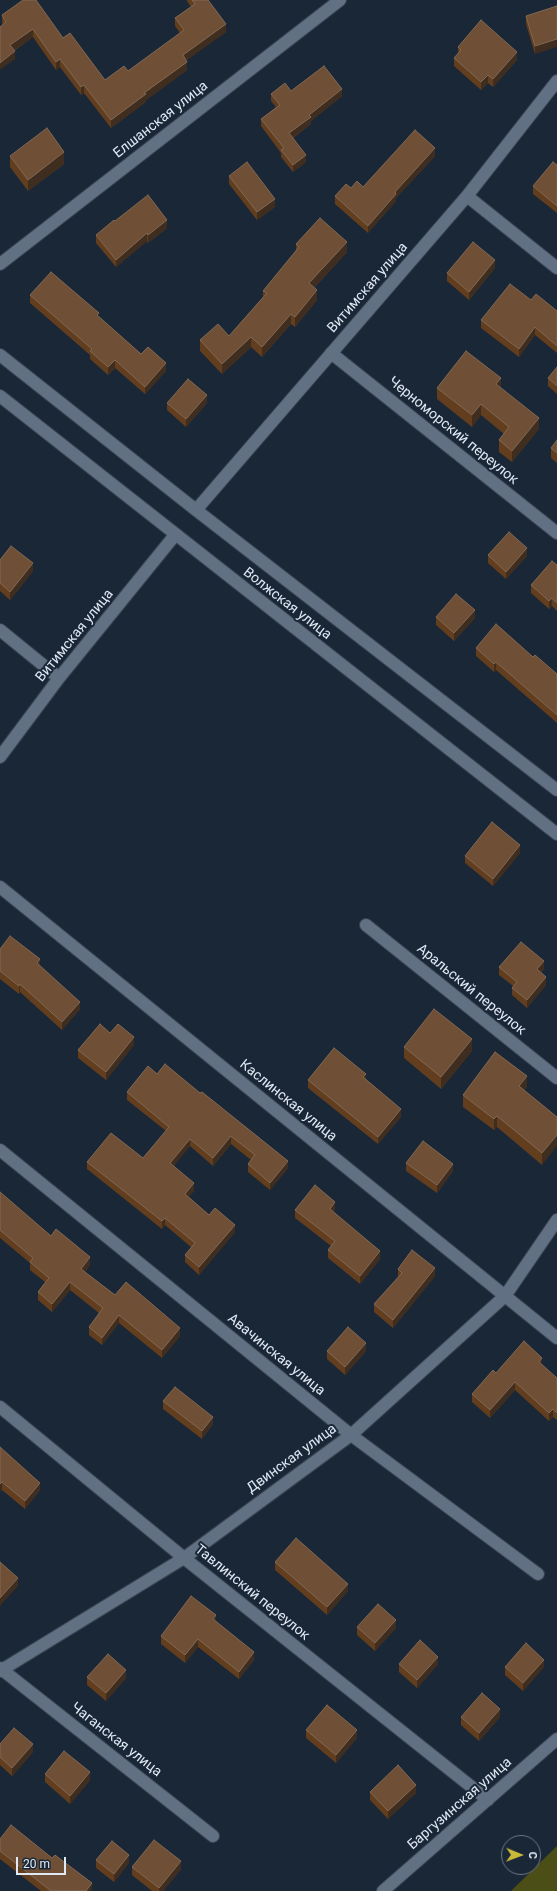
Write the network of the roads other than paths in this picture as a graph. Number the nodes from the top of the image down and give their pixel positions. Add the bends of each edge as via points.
1 (340, 0) edge
2 (557, 81) edge
3 (467, 196) junction
4 (0, 264) edge
5 (557, 268) edge
6 (331, 353) junction
7 (0, 355) edge
8 (0, 396) edge
9 (196, 510) junction
10 (557, 533) edge
11 (175, 535) junction
12 (0, 630) edge
13 (59, 678) junction
14 (0, 757) edge
15 (557, 790) edge
16 (557, 834) edge
17 (0, 887) edge
18 (366, 925) dead end
19 (557, 1078) edge
20 (0, 1150) edge
21 (557, 1220) edge
22 (505, 1296) junction
23 (557, 1338) edge
24 (0, 1407) edge
25 (351, 1435) junction
26 (184, 1558) junction
27 (538, 1574) dead end
28 (0, 1669) edge
29 (557, 1739) edge
30 (488, 1800) junction
31 (213, 1836) dead end
32 (384, 1891) edge

1 - 4 street, Елшанская улица
2 - 3 street, Витимская улица
3 - 5 street
3 - 6 street, Витимская улица
6 - 9 street, Витимская улица
6 - 10 street, Черноморский переулок
7 - 9 street, Волжская улица
8 - 11 street, Волжская улица
9 - 15 street, Волжская улица
11 - 13 street, Витимская улица
11 - 16 street, Волжская улица
12 - 13 street
13 - 14 street, Витимская улица
17 - 22 street, Каслинская улица
18 - 19 street, Аральский переулок
20 - 25 street, Авачинская улица
21 - 22 street, Двинская улица
22 - 23 street, Каслинская улица
22 - 25 street, Двинская улица
24 - 26 street, Тавлинский переулок
25 - 26 street, Двинская улица
25 - 27 street, Авачинская улица
26 - 28 street, Двинская улица
26 - 30 street, Тавлинский переулок
28 - 31 street, Чаганская улица
29 - 30 street, Баргузинская улица
30 - 32 street, Баргузинская улица

